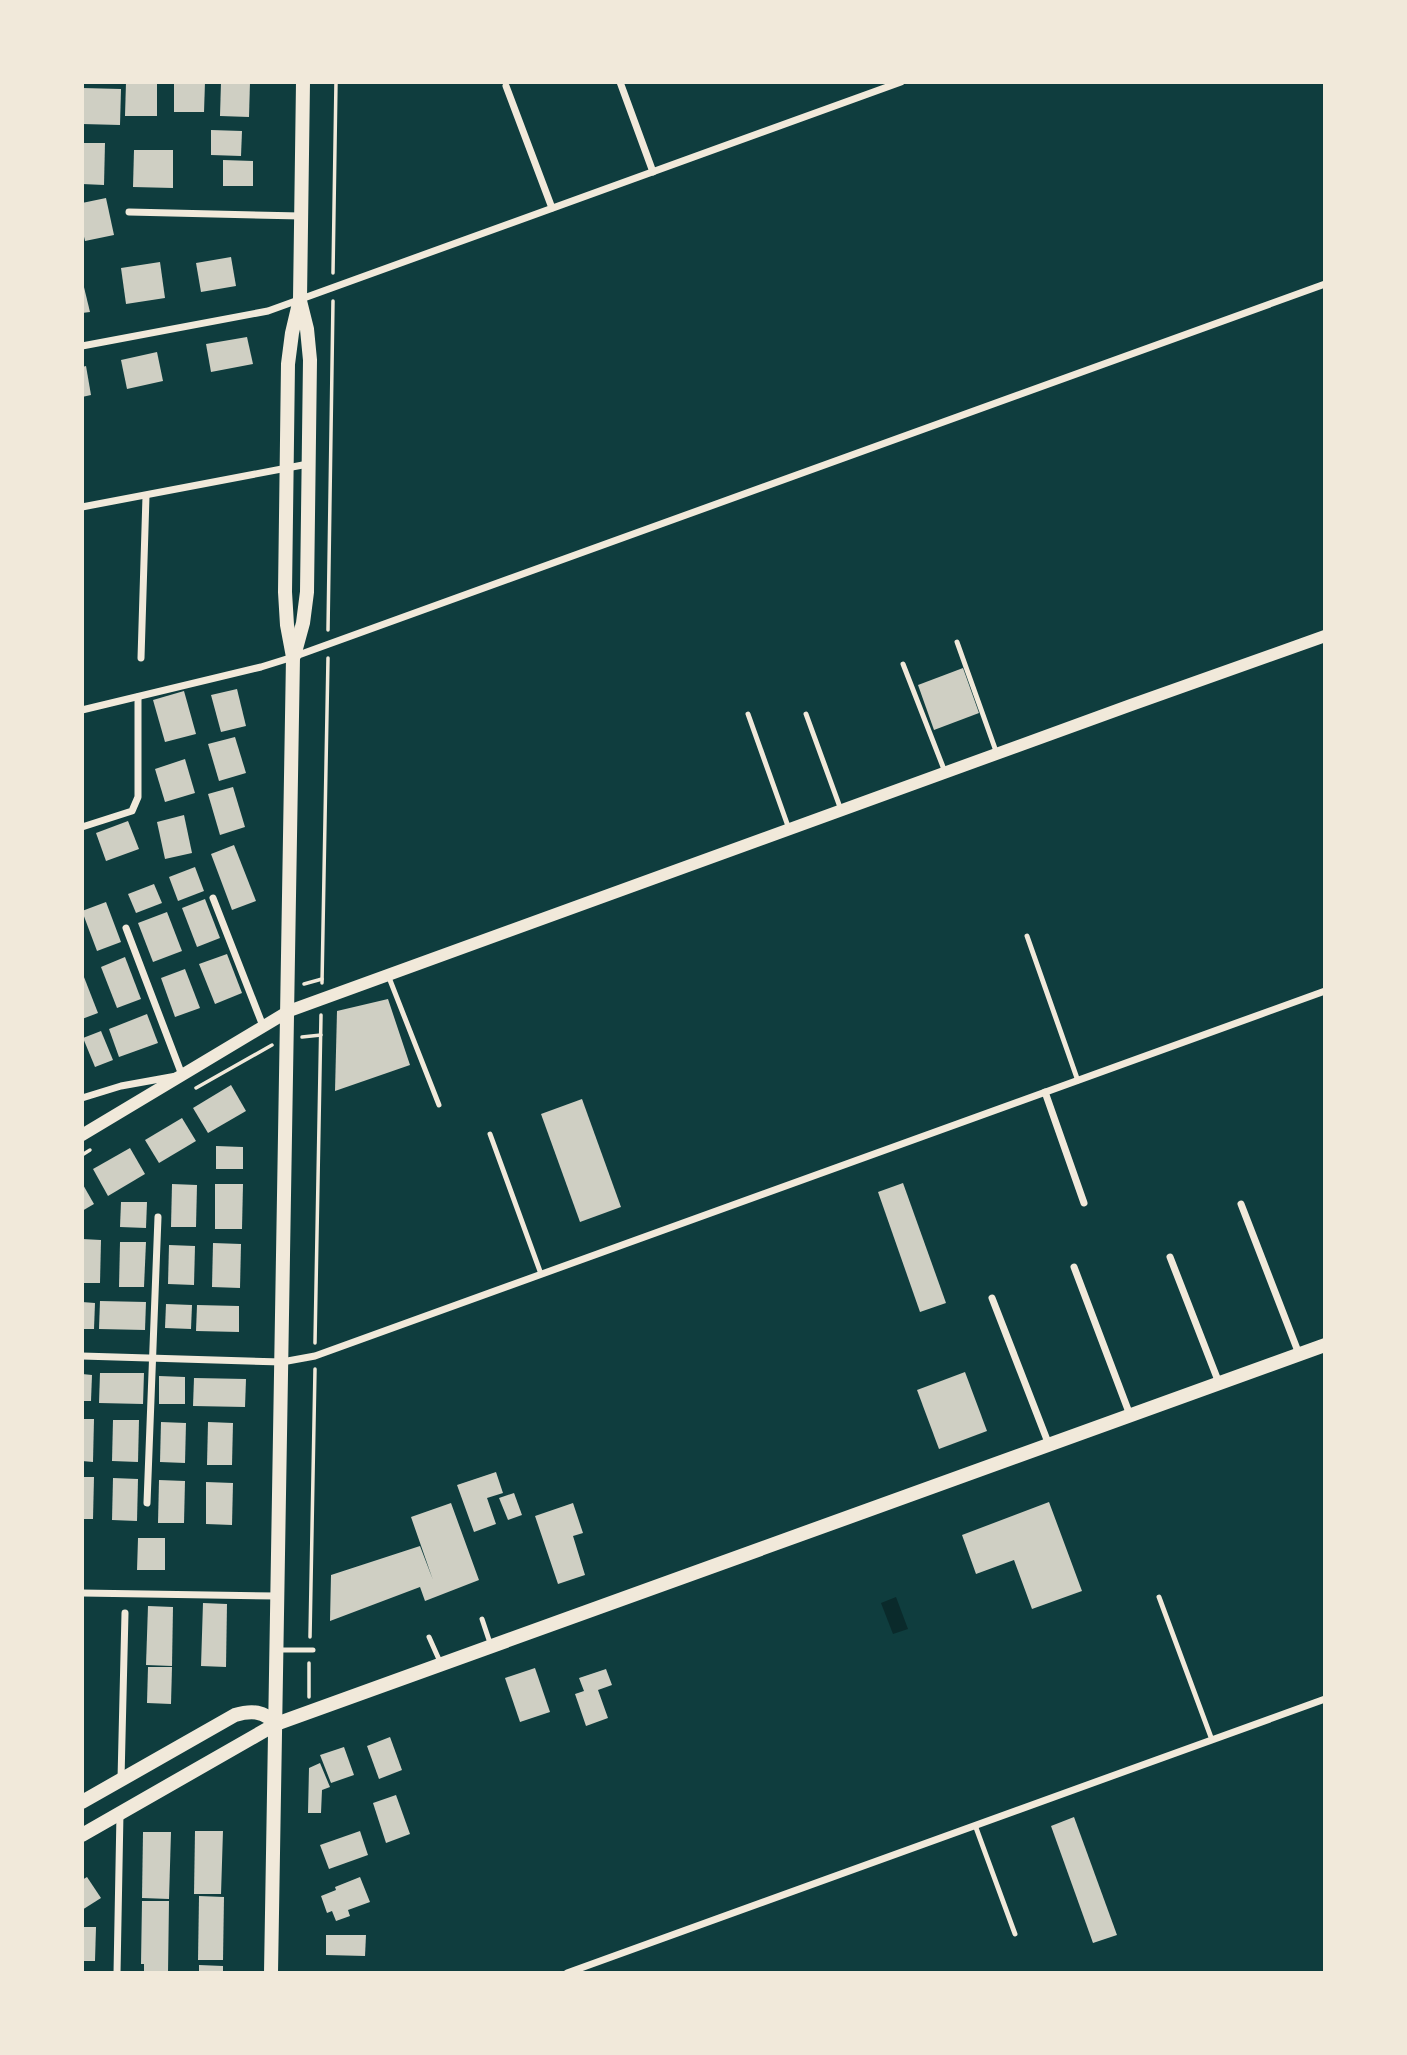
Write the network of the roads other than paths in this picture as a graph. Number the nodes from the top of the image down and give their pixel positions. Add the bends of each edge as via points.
1 (303, 82) edge
2 (620, 82) edge
3 (901, 82) edge
4 (506, 86) dead end
5 (653, 172) junction
6 (552, 208) junction
7 (129, 212) dead end
8 (301, 216) junction
9 (1325, 284) edge
10 (300, 299) junction
11 (82, 345) edge
12 (309, 464) junction
13 (287, 468) junction
14 (146, 496) junction
15 (82, 507) edge
16 (1325, 636) edge
17 (957, 642) dead end
18 (293, 657) junction
19 (141, 658) dead end
20 (903, 664) dead end
21 (138, 697) junction
22 (82, 710) edge
23 (748, 713) dead end
24 (806, 714) dead end
25 (997, 754) junction
26 (945, 772) junction
27 (841, 810) junction
28 (82, 827) edge
29 (789, 829) junction
30 (214, 898) dead end
31 (126, 928) dead end
32 (1027, 936) dead end
33 (388, 975) junction
34 (1325, 991) edge
35 (289, 1012) junction
36 (263, 1026) junction
37 (182, 1075) junction
38 (1078, 1081) junction
39 (82, 1087) edge
40 (1045, 1092) junction
41 (84, 1097) edge
42 (439, 1105) dead end
43 (490, 1134) dead end
44 (82, 1135) edge
45 (1084, 1203) dead end
46 (1241, 1203) dead end
47 (158, 1217) dead end
48 (1170, 1257) dead end
49 (1074, 1267) dead end
50 (541, 1274) junction
51 (992, 1298) dead end
52 (1325, 1345) edge
53 (1299, 1354) junction
54 (82, 1356) edge
55 (153, 1358) junction
56 (282, 1362) junction
57 (1219, 1383) junction
58 (1130, 1415) junction
59 (1049, 1445) junction
60 (147, 1503) dead end
61 (82, 1592) edge
62 (278, 1596) junction
63 (1159, 1597) dead end
64 (125, 1613) dead end
65 (482, 1619) dead end
66 (429, 1637) dead end
67 (491, 1646) junction
68 (277, 1650) junction
69 (311, 1650) road end
70 (441, 1664) junction
71 (1325, 1699) edge
72 (276, 1724) junction
73 (1212, 1740) junction
74 (121, 1780) junction
75 (82, 1802) edge
76 (120, 1813) junction
77 (975, 1825) junction
78 (82, 1835) edge
79 (1015, 1934) dead end
80 (117, 1973) edge
81 (271, 1973) edge
82 (567, 1973) edge

1 - 8 main road
2 - 5 street
3 - 5 street
4 - 6 street
5 - 6 street
6 - 10 street
7 - 8 street
8 - 10 main road
9 - 18 street
10 - 11 street via 268,311
10 - 12 main road via 310,360
10 - 13 main road via 289,356
12 - 13 street
12 - 18 main road via 306,608
13 - 14 street
13 - 18 main road via 286,608
14 - 15 street
14 - 19 street
16 - 25 street
17 - 25 lane
18 - 21 street
18 - 35 main road
20 - 26 lane
21 - 22 street
21 - 28 street via 138,797 132,811
23 - 29 lane
24 - 27 lane
25 - 26 street
26 - 27 street
27 - 29 street
29 - 33 street
30 - 36 street
31 - 37 street
32 - 38 lane
33 - 35 street
33 - 42 lane
34 - 38 street
35 - 36 street
35 - 56 main road
36 - 37 street
37 - 41 street
37 - 44 street
38 - 40 street
39 - 41 street
40 - 45 street
40 - 50 street
43 - 50 lane
46 - 53 street
47 - 55 street
48 - 57 street
49 - 58 street
50 - 56 street via 315,1356
51 - 59 street
52 - 53 main road
53 - 57 main road
54 - 55 street
55 - 56 street
55 - 60 street
56 - 62 main road
57 - 58 main road
58 - 59 main road
59 - 67 main road
61 - 62 street
62 - 68 main road
63 - 73 lane
64 - 74 street
65 - 67 lane
66 - 70 lane
67 - 70 main road
68 - 69 lane
68 - 72 main road
70 - 72 main road
71 - 73 street
72 - 74 main road via 259,1713 235,1715
72 - 76 main road
72 - 81 main road
73 - 77 street
74 - 75 main road
76 - 78 main road
76 - 80 street
77 - 79 lane
77 - 82 street

